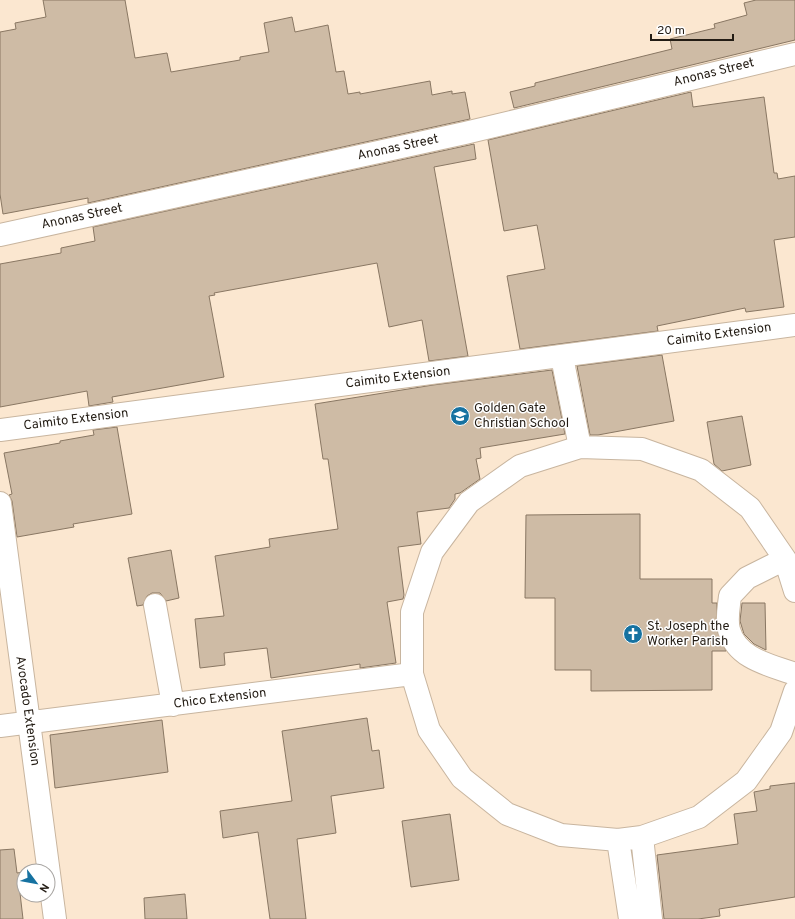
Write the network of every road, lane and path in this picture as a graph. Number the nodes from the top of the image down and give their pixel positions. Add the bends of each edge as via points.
1 (795, 54) edge
2 (0, 235) edge
3 (795, 325) edge
4 (562, 357) junction
5 (0, 430) edge
6 (580, 448) junction
7 (0, 503) edge
8 (785, 559) junction
9 (795, 591) edge
10 (155, 605) dead end
11 (412, 674) junction
12 (795, 674) edge
13 (795, 691) edge
14 (173, 705) junction
15 (28, 723) junction
16 (0, 726) edge
17 (642, 837) junction
18 (618, 840) junction
19 (55, 919) edge
20 (630, 919) edge
21 (651, 919) edge

1 - 2 street, Anonas Street via 465,133
3 - 4 street, Caimito Extension
4 - 5 street, Caimito Extension
4 - 6 street
6 - 8 street via 642,449 701,470 750,508
6 - 11 street via 520,466 469,502 432,552 412,612
7 - 15 street, Avocado Extension
8 - 9 street
8 - 12 street via 747,578 730,596 729,628 734,641 752,659
10 - 14 street
11 - 14 street, Chico Extension
11 - 18 street via 429,730 462,778 507,814 560,835
13 - 17 street via 781,732 746,781 698,817
14 - 15 street, Chico Extension
15 - 16 street, Chico Extension
15 - 19 street, Avocado Extension
17 - 18 street
17 - 21 street
18 - 20 street

